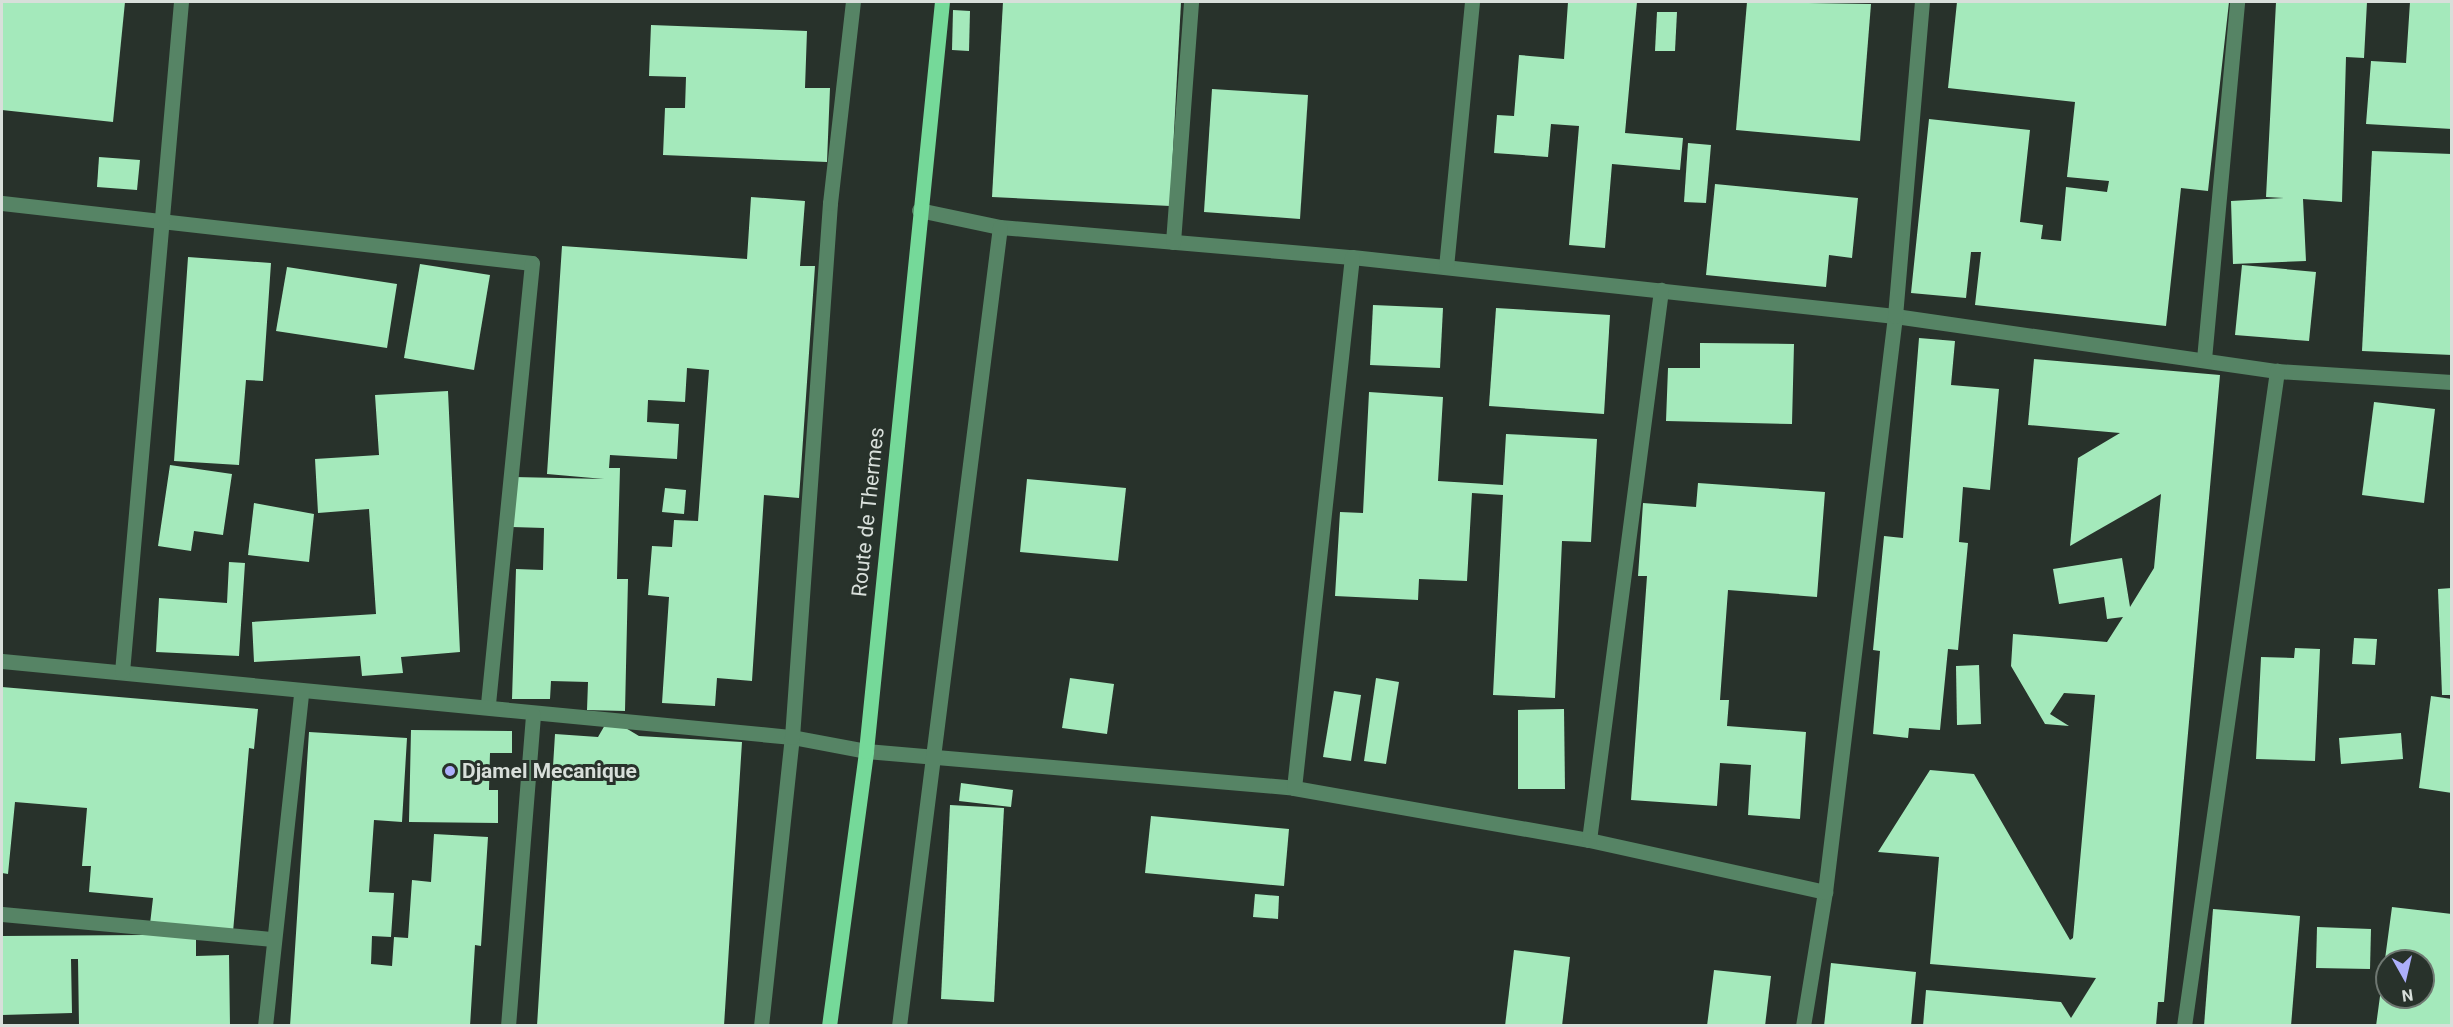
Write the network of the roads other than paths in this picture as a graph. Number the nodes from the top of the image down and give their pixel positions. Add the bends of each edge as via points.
1 (181, 2) edge
2 (853, 2) edge
3 (942, 2) edge
4 (1191, 2) edge
5 (1472, 2) edge
6 (1922, 2) edge
7 (2237, 2) edge
8 (2, 203) edge
9 (919, 210) junction
10 (164, 218) junction
11 (1000, 227) junction
12 (1173, 242) junction
13 (1352, 257) junction
14 (1446, 267) junction
15 (1661, 291) junction
16 (1895, 316) junction
17 (2204, 359) junction
18 (2277, 371) junction
19 (2451, 382) edge
20 (2, 661) edge
21 (122, 672) junction
22 (301, 692) junction
23 (488, 707) junction
24 (533, 715) junction
25 (792, 737) junction
26 (866, 751) junction
27 (935, 758) junction
28 (1294, 788) junction
29 (1589, 840) junction
30 (1825, 892) junction
31 (2, 914) edge
32 (273, 939) junction
33 (265, 1026) edge
34 (508, 1026) edge
35 (761, 1026) edge
36 (829, 1026) edge
37 (899, 1026) edge
38 (1803, 1026) edge
39 (2184, 1026) edge

1 - 10 street
2 - 25 street via 830,203
3 - 9 main road, Route de Thermes
4 - 12 street
5 - 14 street
6 - 16 street
7 - 17 street
8 - 10 street
9 - 11 street
9 - 26 main road, Route de Thermes
10 - 21 street
10 - 23 street via 532,263
11 - 12 street
11 - 27 street
12 - 13 street
13 - 14 street
13 - 28 street
14 - 15 street
15 - 16 street
15 - 29 street
16 - 17 street
16 - 30 street
17 - 18 street
18 - 19 street
18 - 39 street
20 - 21 street
21 - 22 street
22 - 23 street
22 - 32 street
23 - 24 street
24 - 25 street
24 - 34 street
25 - 26 street
25 - 35 street
26 - 27 street
26 - 36 main road, Route de Thermes
27 - 28 street
27 - 37 street
28 - 29 street
29 - 30 street
30 - 38 street
31 - 32 street
32 - 33 street

